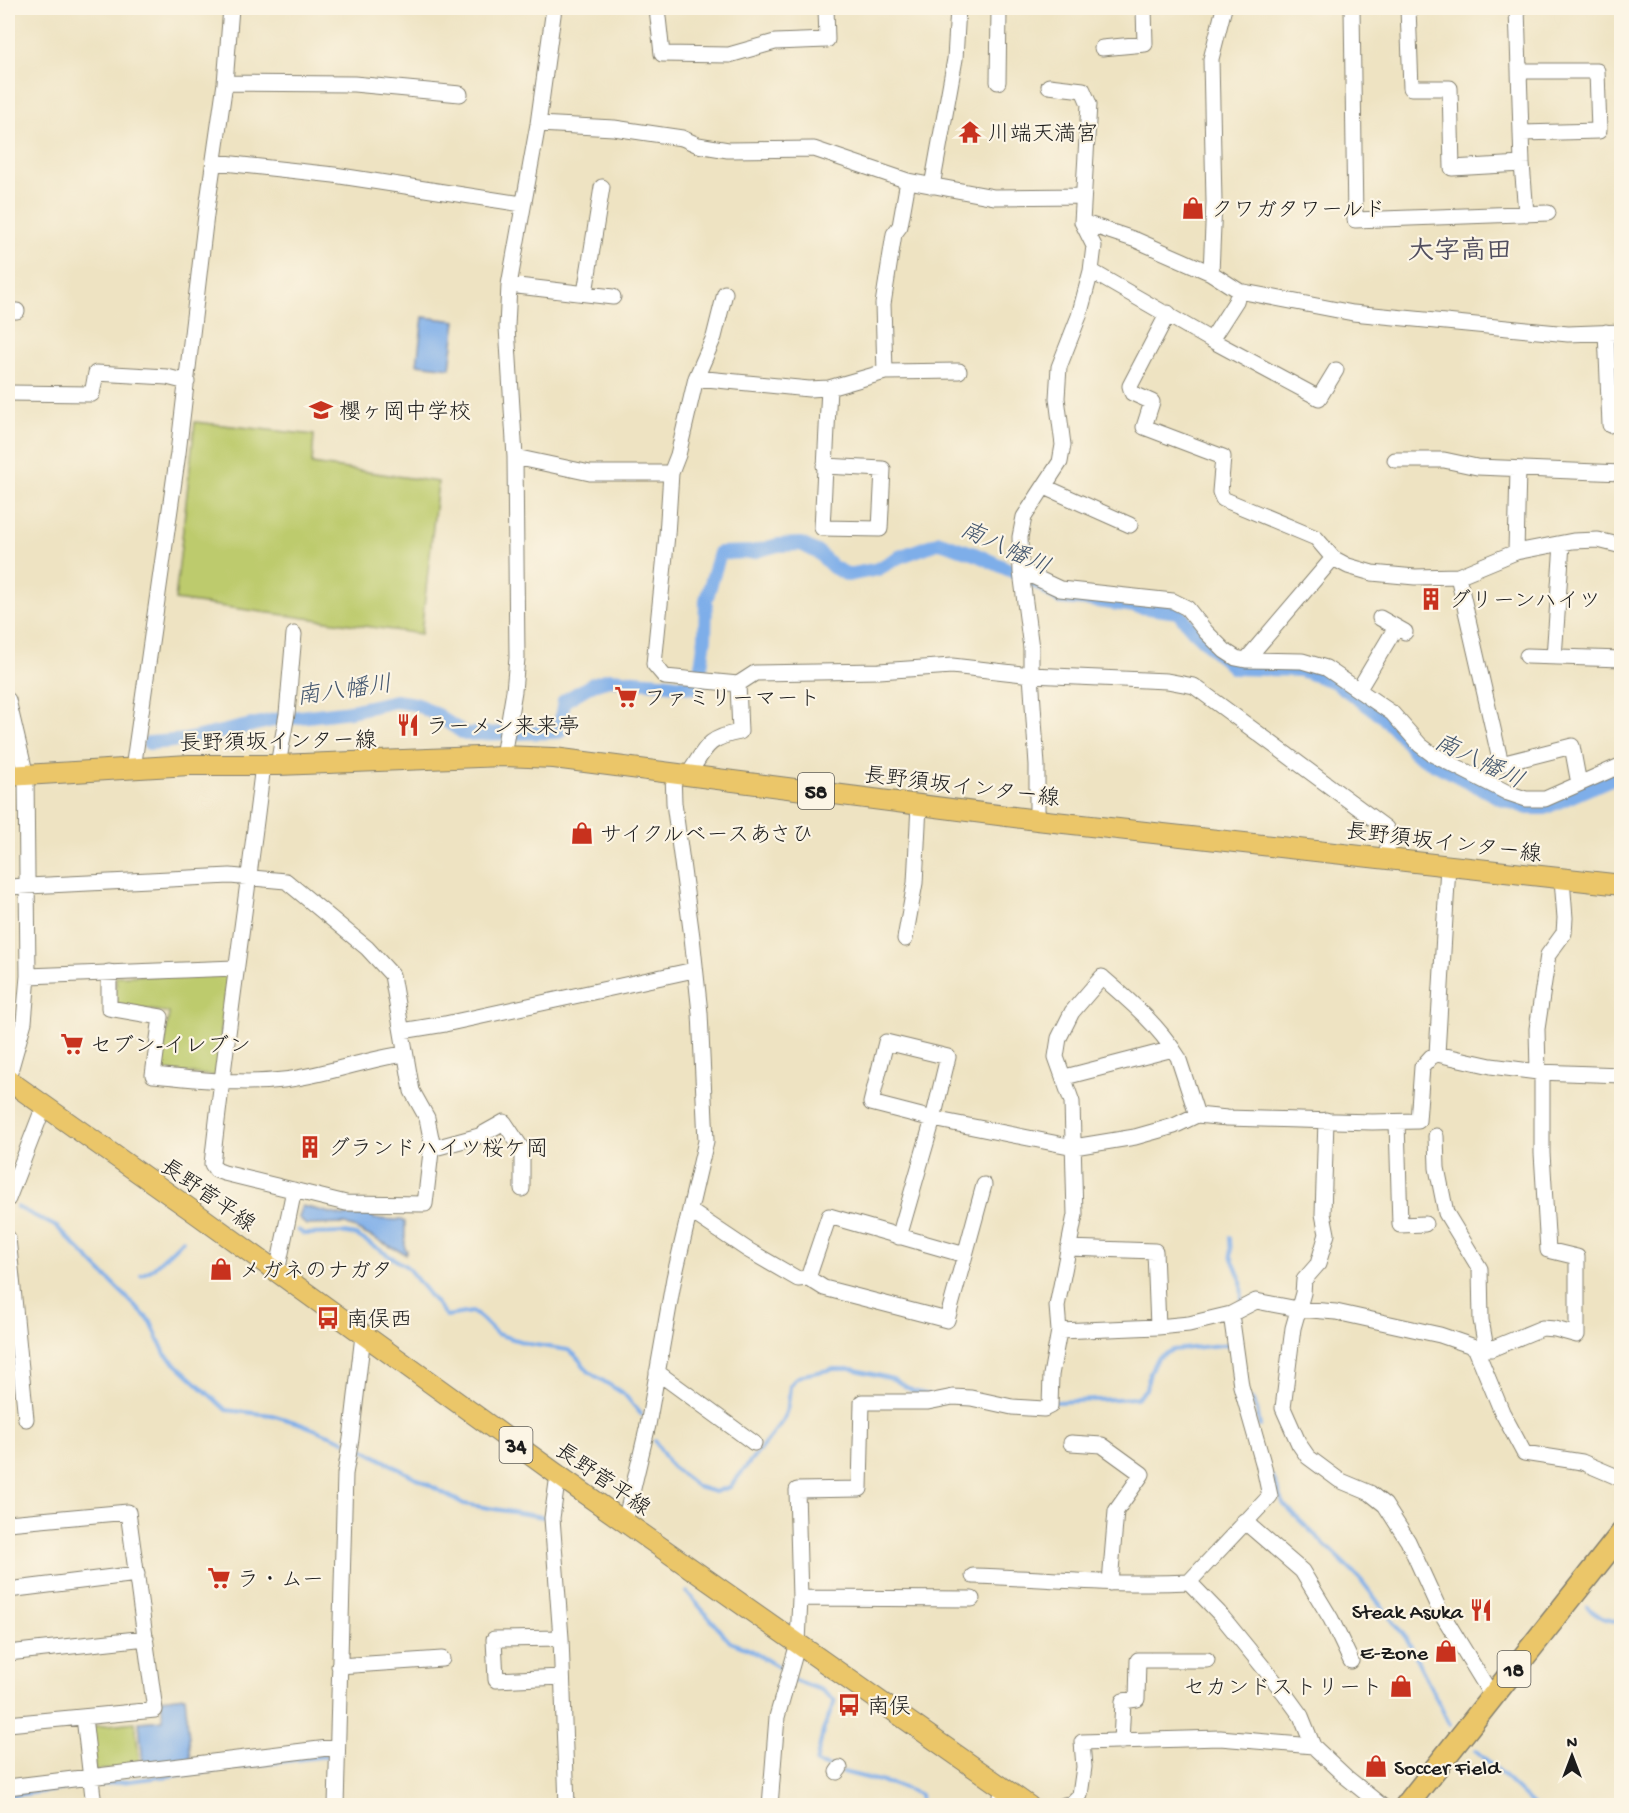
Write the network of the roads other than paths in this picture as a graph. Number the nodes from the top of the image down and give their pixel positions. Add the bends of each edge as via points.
1 (231, 8) edge
2 (554, 8) edge
3 (657, 8) edge
4 (826, 8) edge
5 (958, 8) edge
6 (1144, 8) edge
7 (1224, 8) edge
8 (1352, 8) edge
9 (1408, 8) edge
10 (1517, 8) edge
11 (999, 11) dead end
12 (1102, 48) dead end
13 (1519, 71) junction
14 (998, 82) dead end
15 (225, 83) junction
16 (1049, 86) dead end
17 (460, 94) dead end
18 (538, 124) junction
19 (1522, 133) junction
20 (214, 162) junction
21 (1522, 164) junction
22 (908, 181) junction
23 (932, 186) junction
24 (602, 188) dead end
25 (1082, 196) junction
26 (522, 204) junction
27 (1526, 213) junction
28 (1548, 213) dead end
29 (1082, 222) junction
30 (1091, 271) junction
31 (1211, 273) junction
32 (509, 285) junction
33 (1239, 291) junction
34 (725, 292) dead end
35 (585, 293) junction
36 (613, 297) dead end
37 (1168, 313) junction
38 (1606, 332) junction
39 (1622, 332) edge
40 (1211, 340) junction
41 (1336, 370) dead end
42 (959, 371) dead end
43 (885, 372) junction
44 (696, 378) junction
45 (187, 382) junction
46 (829, 388) junction
47 (8, 393) edge
48 (1610, 425) dead end
49 (515, 457) junction
50 (1395, 460) dead end
51 (824, 466) junction
52 (1518, 469) junction
53 (1622, 472) edge
54 (672, 473) junction
55 (1045, 486) junction
56 (1130, 525) dead end
57 (1562, 544) junction
58 (1622, 546) edge
59 (1516, 552) junction
60 (1333, 558) junction
61 (1022, 573) junction
62 (1458, 576) junction
63 (1380, 618) dead end
64 (294, 634) dead end
65 (1527, 656) dead end
66 (1554, 657) junction
67 (1622, 659) edge
68 (1246, 660) junction
69 (1031, 675) junction
70 (738, 684) junction
71 (1359, 689) junction
72 (8, 700) edge
73 (503, 756) junction
74 (271, 765) junction
75 (1622, 765) edge
76 (133, 769) junction
77 (681, 774) junction
78 (17, 776) edge
79 (1579, 784) junction
80 (919, 806) junction
81 (1036, 820) junction
82 (1385, 858) junction
83 (1449, 866) junction
84 (249, 878) junction
85 (1562, 879) junction
86 (27, 885) junction
87 (1622, 885) edge
88 (8, 887) edge
89 (905, 939) dead end
90 (236, 968) junction
91 (694, 970) junction
92 (109, 972) junction
93 (28, 976) junction
94 (402, 1031) junction
95 (1173, 1049) junction
96 (405, 1054) junction
97 (1437, 1054) junction
98 (1540, 1072) junction
99 (1622, 1075) edge
100 (1065, 1077) junction
101 (8, 1079) edge
102 (222, 1081) junction
103 (44, 1106) junction
104 (1197, 1115) junction
105 (933, 1119) junction
106 (1326, 1120) junction
107 (1397, 1122) junction
108 (1436, 1136) dead end
109 (1074, 1147) junction
110 (431, 1149) junction
111 (984, 1185) dead end
112 (522, 1189) dead end
113 (294, 1190) junction
114 (8, 1199) edge
115 (690, 1211) junction
116 (1425, 1224) dead end
117 (899, 1237) junction
118 (8, 1238) edge
119 (1068, 1248) junction
120 (965, 1255) junction
121 (277, 1272) junction
122 (808, 1278) junction
123 (1298, 1309) junction
124 (1231, 1314) junction
125 (1158, 1327) junction
126 (1059, 1330) junction
127 (363, 1335) junction
128 (1480, 1348) junction
129 (657, 1372) junction
130 (26, 1419) dead end
131 (754, 1443) dead end
132 (1071, 1443) dead end
133 (558, 1475) junction
134 (1622, 1479) edge
135 (1244, 1521) junction
136 (625, 1522) junction
137 (8, 1523) edge
138 (1622, 1533) edge
139 (137, 1574) junction
140 (973, 1576) dead end
141 (1188, 1582) junction
142 (1110, 1583) junction
143 (8, 1590) edge
144 (800, 1598) junction
145 (972, 1599) dead end
146 (146, 1638) junction
147 (561, 1638) junction
148 (798, 1643) junction
149 (8, 1653) edge
150 (442, 1659) dead end
151 (1207, 1660) dead end
152 (1351, 1661) dead end
153 (339, 1666) junction
154 (562, 1677) junction
155 (1492, 1696) junction
156 (84, 1717) junction
157 (8, 1724) edge
158 (1121, 1742) junction
159 (1313, 1746) junction
160 (336, 1747) junction
161 (91, 1778) junction
162 (8, 1787) edge
163 (1001, 1796) edge
164 (94, 1806) edge
165 (336, 1806) edge
166 (567, 1806) edge
167 (770, 1806) edge
168 (1029, 1806) edge
169 (1061, 1806) edge
170 (1382, 1806) edge
171 (1406, 1806) edge

1 - 15 street
2 - 18 street
3 - 4 street via 662,54 729,55 775,42 827,40
5 - 23 street via 955,59
6 - 12 street via 1145,44
7 - 31 street via 1211,59
8 - 27 street via 1355,220
9 - 21 street via 1411,88 1450,88 1452,168
10 - 13 street
11 - 14 street
13 - 19 street
13 - 19 street via 1597,71 1599,131
15 - 17 street via 354,84
15 - 20 street
16 - 25 street via 1083,90 1089,104
18 - 22 street via 614,128 682,138 698,146 728,150 814,149
18 - 26 street
19 - 21 street
20 - 26 street via 334,175
20 - 45 street
21 - 27 street
22 - 23 street
22 - 43 street via 900,226 894,234 884,304
23 - 25 street via 994,197
24 - 35 street
25 - 29 street
26 - 32 street
27 - 28 street
29 - 30 street via 1094,246
29 - 31 street via 1136,240
30 - 37 street
30 - 55 street via 1059,366 1057,398 1063,445 1060,462
31 - 33 street
32 - 35 street
32 - 49 street via 507,327
33 - 38 street via 1353,313 1568,334
33 - 40 street
34 - 44 street via 714,337
35 - 36 street
37 - 40 street
37 - 60 street via 1130,386 1132,393 1152,402 1144,427 1223,457 1223,499 1316,538
38 - 39 street
38 - 48 street
40 - 41 street via 1319,398
42 - 43 street
43 - 46 street
44 - 46 street
44 - 54 street
45 - 47 street via 167,377 96,373 92,394
45 - 76 street
46 - 51 street
49 - 54 street via 590,473
49 - 73 street via 517,658
50 - 52 street via 1444,460
51 - 51 street via 822,528 880,529 883,469
52 - 53 street
52 - 59 street
54 - 70 street via 654,664 665,677
55 - 56 street
55 - 61 street via 1024,517 1020,537
57 - 58 street via 1598,540
57 - 59 street
57 - 66 street
59 - 62 street
60 - 62 street via 1372,573
60 - 68 street
61 - 68 street via 1060,589 1173,602 1187,608 1225,651
61 - 69 street
62 - 79 street via 1501,764 1572,746
63 - 71 street via 1400,630
64 - 74 street via 287,718
65 - 66 street
66 - 67 street
68 - 71 street via 1302,661 1326,668
69 - 70 street via 952,666 755,673
69 - 81 street
69 - 82 street via 1167,681 1194,686 1386,828 1390,838
70 - 77 street via 740,732 710,742
71 - 79 street via 1392,713 1432,754 1508,793 1526,799 1545,799
72 - 78 street
73 - 74 main road, 長野須坂インター線 / 58
73 - 77 main road, 長野須坂インター線 / 58 via 554,758
74 - 76 main road, 長野須坂インター線 / 58
74 - 84 street
75 - 79 street
76 - 78 main road, 長野須坂インター線 / 58
77 - 80 main road, 長野須坂インター線 / 58
77 - 91 street via 674,804
78 - 86 street
80 - 81 main road, 長野須坂インター線 / 58
80 - 89 street via 915,883
81 - 82 main road, 長野須坂インター線 / 58
82 - 83 main road, 長野須坂インター線 / 58
83 - 85 main road, 長野須坂インター線 / 58
83 - 97 street
84 - 86 street
84 - 90 street
84 - 94 street via 286,881 367,948 392,975
85 - 87 main road, 長野須坂インター線 / 58
85 - 98 street via 1564,933 1548,956 1537,1029
86 - 88 street
86 - 93 street
90 - 92 street
90 - 102 street
91 - 94 street
91 - 115 street via 706,1141
92 - 93 street
92 - 102 street via 110,1008 161,1017 153,1075
93 - 101 street via 24,1022
94 - 96 street
95 - 100 street
95 - 100 street via 1136,1005 1102,977 1072,1012 1059,1038 1056,1058
95 - 104 street
96 - 102 street via 284,1080
96 - 110 street via 412,1091 427,1118
97 - 98 street
97 - 107 street via 1422,1067 1419,1121
98 - 99 street
98 - 128 street via 1548,1250 1577,1257 1577,1335 1542,1328 1491,1349
100 - 109 street via 1072,1102
101 - 103 main road, 長野菅平線 / 34
102 - 113 street via 212,1164 216,1170
103 - 114 street
103 - 121 main road, 長野菅平線 / 34
104 - 106 street
104 - 109 street via 1135,1137
105 - 105 street via 948,1057 886,1042 871,1103
105 - 109 street
105 - 117 street
106 - 107 street
106 - 123 street via 1323,1214 1327,1233 1318,1264 1304,1280
107 - 116 street via 1400,1225
108 - 128 street via 1437,1168 1446,1213 1480,1269
109 - 119 street via 1075,1215
110 - 112 street via 479,1136 504,1122 522,1149
110 - 113 street via 425,1204 346,1203
111 - 120 street
113 - 121 street
115 - 122 street via 798,1279
115 - 129 street
117 - 120 street
117 - 122 street via 829,1216
118 - 130 street
119 - 125 street via 1155,1251
119 - 126 street via 1057,1306
120 - 122 street via 947,1320 824,1288
121 - 127 main road, 長野菅平線 / 34
123 - 124 street via 1256,1301
123 - 128 street via 1364,1317
123 - 155 street via 1283,1408 1299,1444 1308,1457 1339,1480 1370,1493 1385,1505 1408,1541 1439,1609
124 - 125 street
124 - 135 street via 1241,1386 1270,1496
125 - 126 street
126 - 144 street via 1050,1406 1044,1409 953,1397 928,1402 862,1402 860,1489 797,1490
127 - 133 main road, 長野菅平線 / 34
127 - 153 street via 345,1474
128 - 134 street via 1502,1412 1524,1453 1582,1462
129 - 131 street
129 - 136 street
132 - 142 street via 1102,1445 1142,1474 1116,1511
133 - 136 main road, 長野菅平線 / 34
133 - 147 street via 552,1518
135 - 141 street
135 - 152 street via 1302,1571
136 - 148 main road, 長野菅平線 / 34
137 - 139 street via 128,1512
138 - 155 highway, 18
139 - 143 street
139 - 146 street
140 - 142 street
141 - 142 street
141 - 159 street via 1219,1613 1285,1694
144 - 145 street
144 - 148 street
146 - 149 street
146 - 156 street via 155,1710
147 - 154 street
147 - 154 street via 494,1640 496,1680
148 - 163 main road, 長野菅平線 / 34
148 - 167 street via 777,1717
150 - 153 street
151 - 158 street via 1138,1660 1137,1700 1123,1701
153 - 160 street
154 - 166 street
155 - 171 highway, 18
156 - 157 street
156 - 161 street
158 - 159 street via 1220,1738
158 - 169 street via 1082,1742 1080,1795
159 - 170 street
160 - 161 street
160 - 165 street
161 - 162 street
161 - 164 street
163 - 168 main road, 長野菅平線 / 34

